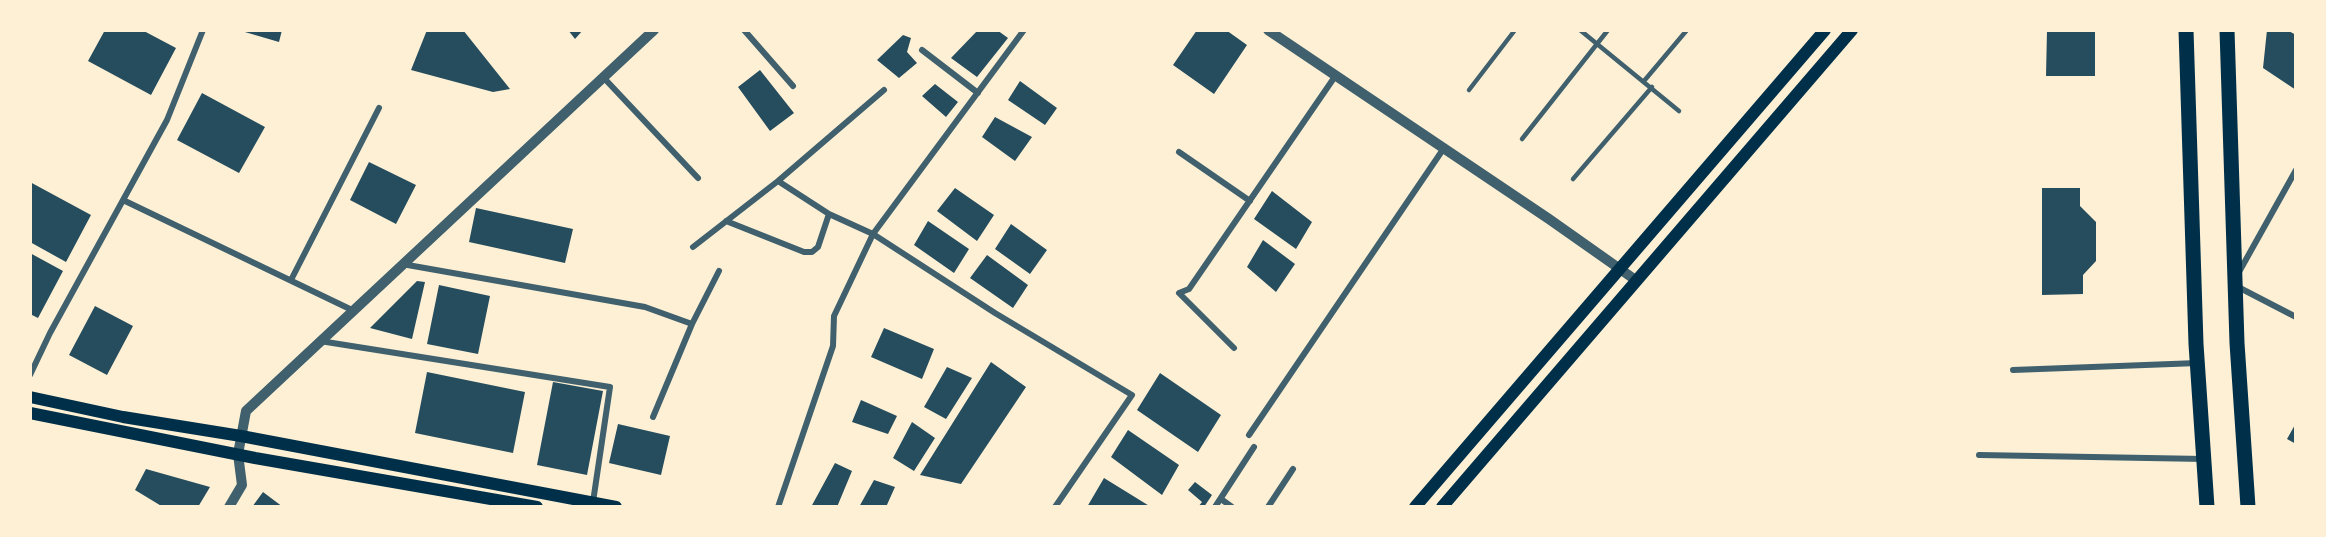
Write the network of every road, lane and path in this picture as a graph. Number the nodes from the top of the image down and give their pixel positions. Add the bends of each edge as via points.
1 (203, 30) edge
2 (654, 30) edge
3 (744, 30) edge
4 (1024, 30) edge
5 (1268, 30) edge
6 (1515, 30) edge
7 (1580, 30) edge
8 (1608, 30) edge
9 (1687, 30) edge
10 (1825, 30) edge
11 (1852, 30) edge
12 (2186, 30) edge
13 (2227, 30) edge
14 (1597, 44) junction
15 (922, 50) dead end
16 (1336, 75) junction
17 (603, 77) junction
18 (1644, 81) junction
19 (793, 86) dead end
20 (1652, 87) junction
21 (884, 90) dead end
22 (1469, 90) dead end
23 (978, 93) junction
24 (379, 108) dead end
25 (1679, 111) dead end
26 (1522, 139) dead end
27 (1444, 148) junction
28 (1179, 152) dead end
29 (2296, 170) edge
30 (698, 178) dead end
31 (1573, 179) dead end
32 (778, 181) junction
33 (123, 200) junction
34 (1250, 201) junction
35 (829, 214) junction
36 (726, 221) junction
37 (873, 234) junction
38 (693, 247) dead end
39 (401, 264) junction
40 (1620, 269) junction
41 (719, 271) dead end
42 (291, 280) junction
43 (1637, 281) junction
44 (2235, 283) junction
45 (352, 310) junction
46 (2296, 317) edge
47 (692, 324) junction
48 (320, 341) junction
49 (1234, 348) dead end
50 (2198, 363) junction
51 (2013, 370) dead end
52 (30, 375) edge
53 (30, 397) edge
54 (30, 412) edge
55 (653, 417) dead end
56 (1249, 435) dead end
57 (241, 436) junction
58 (1254, 447) dead end
59 (238, 454) junction
60 (1979, 455) dead end
61 (2204, 459) junction
62 (1293, 470) dead end
63 (1221, 499) junction
64 (593, 503) junction
65 (229, 507) edge
66 (533, 507) edge
67 (616, 507) edge
68 (778, 507) edge
69 (1055, 507) edge
70 (1215, 507) edge
71 (1232, 507) edge
72 (1268, 507) edge
73 (1415, 507) edge
74 (1442, 507) edge
75 (2207, 507) edge
76 (2248, 507) edge

1 - 33 street via 167,120
2 - 17 street
3 - 19 street
4 - 23 street
5 - 16 street
6 - 22 lane
7 - 14 lane
8 - 14 lane
9 - 18 lane
10 - 40 main road
11 - 43 main road
12 - 50 main road
13 - 44 main road
14 - 18 lane
14 - 26 lane
15 - 23 street
16 - 27 street
16 - 34 street
17 - 30 street
17 - 39 street
18 - 20 lane
20 - 25 lane
20 - 31 lane
21 - 32 street
23 - 37 street
24 - 42 street
27 - 40 street
27 - 56 street
28 - 34 street
29 - 44 street
32 - 35 street
32 - 36 street
33 - 42 street
33 - 52 street
34 - 49 street via 1189,289 1179,293
35 - 36 street via 818,247 812,252
35 - 37 street
36 - 38 street
37 - 68 street via 834,316 833,346
37 - 69 street via 1132,395
39 - 45 street
39 - 47 street via 645,307
40 - 43 street
40 - 73 main road
41 - 47 street
42 - 45 street
43 - 74 main road
44 - 46 street
44 - 76 main road
45 - 48 street
47 - 55 street
48 - 57 street via 246,411
48 - 64 street via 610,387
50 - 51 street
50 - 61 main road
53 - 57 main road
54 - 59 main road
57 - 59 street
57 - 64 main road
58 - 63 street
59 - 65 street via 242,485
59 - 66 main road
60 - 61 street
61 - 75 main road
62 - 72 street
63 - 70 street
63 - 71 street
64 - 67 main road

